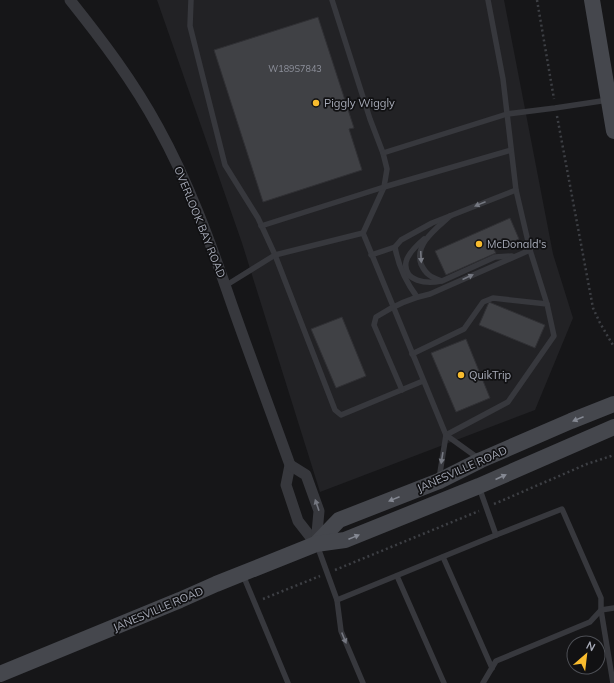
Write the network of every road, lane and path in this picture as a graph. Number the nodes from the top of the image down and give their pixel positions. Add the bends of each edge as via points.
1 (70, 0) edge
2 (191, 0) edge
3 (332, 0) edge
4 (488, 0) edge
5 (537, 0) edge
6 (592, 0) edge
7 (611, 99) edge
8 (556, 108) junction
9 (507, 114) junction
10 (614, 131) edge
11 (511, 150) junction
12 (383, 153) junction
13 (384, 187) junction
14 (516, 190) junction
15 (450, 216) junction
16 (261, 226) junction
17 (433, 231) junction
18 (363, 233) junction
19 (395, 247) junction
20 (530, 250) junction
21 (371, 255) junction
22 (275, 256) junction
23 (517, 256) junction
24 (442, 281) junction
25 (225, 286) junction
26 (417, 297) junction
27 (546, 304) junction
28 (393, 307) junction
29 (614, 346) edge
30 (412, 354) junction
31 (423, 381) junction
32 (402, 390) junction
33 (614, 404) edge
34 (614, 427) edge
35 (446, 436) junction
36 (614, 455) edge
37 (481, 460) junction
38 (290, 465) junction
39 (439, 481) junction
40 (478, 486) junction
41 (486, 508) junction
42 (496, 535) junction
43 (316, 544) junction
44 (443, 557) junction
45 (242, 573) junction
46 (327, 574) junction
47 (397, 576) junction
48 (337, 600) junction
49 (255, 602) junction
50 (614, 608) edge
51 (601, 610) junction
52 (492, 668) junction
53 (0, 674) edge
54 (288, 683) edge
55 (363, 683) edge
56 (444, 683) edge
57 (483, 683) edge
58 (613, 683) edge

1 - 25 street, OVERLOOK BAY ROAD via 117,62 158,126 205,228
2 - 16 lane via 190,26 225,165
3 - 12 lane
4 - 9 lane
5 - 8 path
6 - 7 main road
7 - 8 lane
7 - 10 main road
8 - 9 lane
8 - 29 path via 593,308
9 - 11 lane
9 - 12 lane
11 - 13 lane
11 - 14 lane
12 - 13 lane via 387,169
13 - 16 lane
13 - 18 lane
14 -> 15 lane
14 - 20 lane
15 - 17 lane
15 - 19 lane via 401,240
16 - 22 lane
17 -> 24 lane via 421,247 420,260 430,277
17 - 24 lane via 414,248 406,261 406,270 412,278 421,282
18 - 21 lane
18 - 22 lane
19 - 21 lane
19 - 26 lane via 397,259
20 - 23 lane
20 - 27 lane
21 - 28 lane
22 - 25 lane
22 - 32 lane via 335,410 341,415
23 - 24 lane via 495,257
26 -> 23 lane via 430,294
25 - 38 street, OVERLOOK BAY ROAD
26 - 28 lane
27 - 30 lane via 493,298 483,302 464,329
27 - 35 lane via 554,336 508,402
28 - 30 lane
28 - 32 lane via 376,317 374,325
30 - 31 lane
31 - 32 lane
31 - 35 lane
33 -> 37 main road, JANESVILLE ROAD
40 -> 34 main road, JANESVILLE ROAD
35 - 37 lane
35 -> 39 lane
36 - 41 path
37 - 39 main road, JANESVILLE ROAD
38 - 43 street via 286,485 290,499 298,521
43 -> 38 street via 319,511 306,475
39 -> 43 main road, JANESVILLE ROAD via 339,520
40 - 41 lane
43 -> 40 main road, JANESVILLE ROAD via 345,540
41 - 42 lane
41 - 46 path
42 - 44 lane
42 - 51 lane via 562,509 600,598
43 - 45 main road, JANESVILLE ROAD
43 - 46 lane
44 - 47 lane
44 - 52 lane
45 - 49 lane
45 - 53 main road, JANESVILLE ROAD
46 - 48 lane
46 - 49 path
47 - 48 lane
47 - 56 lane
48 -> 55 lane via 341,631
49 - 54 lane
50 - 51 lane
51 - 52 lane via 590,622 496,661
51 - 58 lane
52 - 57 lane

